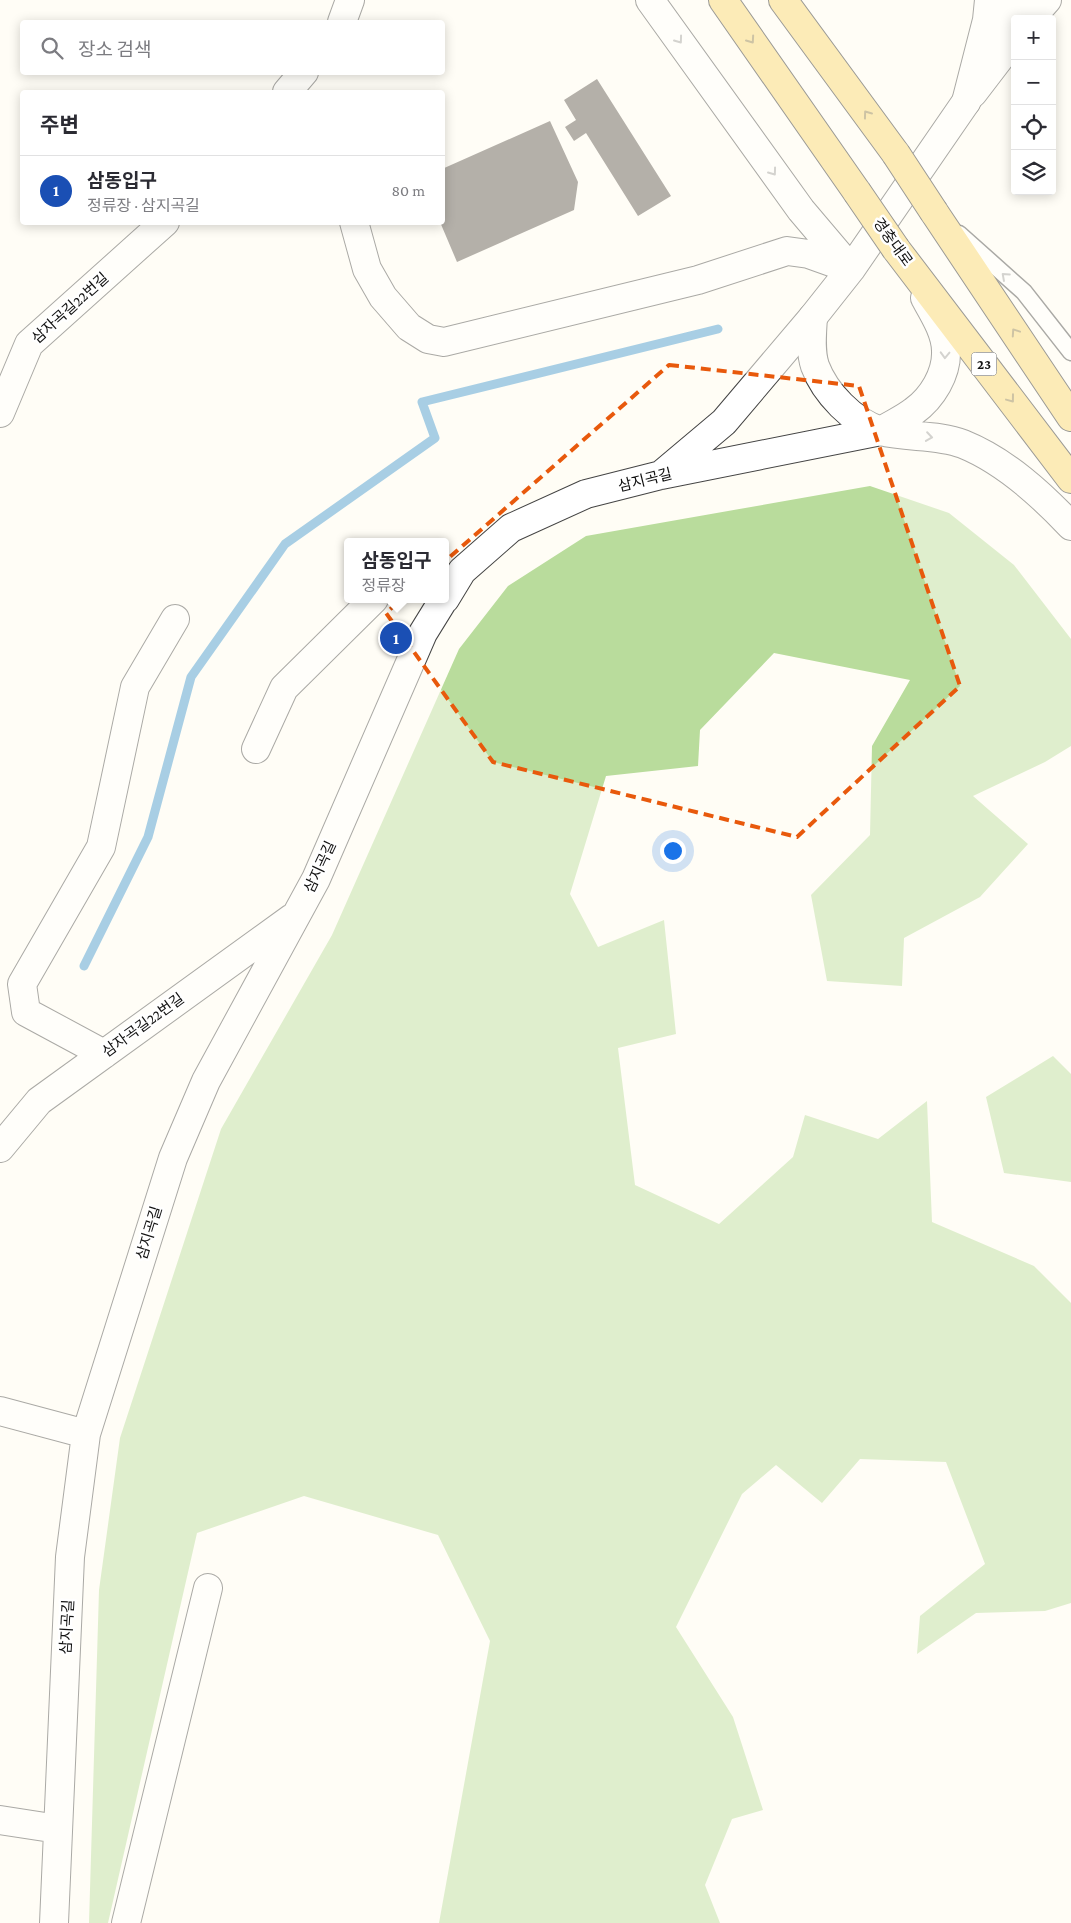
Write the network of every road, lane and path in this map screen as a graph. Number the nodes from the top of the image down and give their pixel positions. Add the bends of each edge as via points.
1 (350, 0) edge
2 (650, 0) edge
3 (722, 0) edge
4 (783, 0) edge
5 (989, 0) edge
6 (1015, 0) edge
7 (1047, 0) edge
8 (1033, 15) edge
9 (343, 20) edge
10 (1011, 43) edge
11 (302, 75) edge
12 (290, 90) edge
13 (966, 102) junction
14 (934, 212) junction
15 (163, 225) edge
16 (355, 225) edge
17 (896, 249) junction
18 (851, 269) junction
19 (813, 317) junction
20 (1071, 352) edge
21 (0, 413) edge
22 (1071, 417) edge
23 (881, 430) junction
24 (661, 475) junction
25 (1071, 479) edge
26 (1071, 526) edge
27 (453, 572) edge
28 (449, 586) edge
29 (370, 603) edge
30 (442, 603) edge
31 (175, 619) dead end
32 (256, 749) dead end
33 (298, 914) junction
34 (104, 1054) junction
35 (0, 1148) edge
36 (0, 1411) edge
37 (86, 1434) junction
38 (208, 1588) dead end
39 (0, 1820) edge
40 (58, 1829) junction
41 (54, 1923) edge
42 (126, 1923) edge

1 - 9 street
2 -> 18 street via 801,210
3 -> 17 main road, 경충대로 / 23, bridge
14 -> 4 main road, bridge via 896,154
5 - 13 street
6 - 13 street
7 - 8 street
10 - 13 street
11 - 12 street
13 - 18 street
20 -> 14 lane via 1024,292
22 -> 14 main road
15 - 21 street, 삼자곡길22번길 via 29,344
16 - 18 street via 367,269 383,297 409,327 428,340 444,342 698,280 787,251 809,254
17 -> 23 street via 938,321 946,351 944,370 934,391 915,411
17 -> 25 main road, 경충대로 / 23
18 - 19 street
19 - 23 street via 815,365 827,389 843,408
19 - 24 street via 724,422
23 - 24 street, 삼지곡길
23 -> 26 street via 963,444 1021,478
24 - 27 street, 삼지곡길 via 586,494 511,528
27 - 28 street, 삼지곡길
29 - 32 street via 284,688
30 - 33 street, 삼지곡길 via 423,633
31 - 34 street via 135,687 102,848 22,984 26,1012
33 - 34 street, 삼자곡길22번길
33 - 37 street, 삼지곡길 via 206,1081 173,1158
34 - 35 street, 삼자곡길22번길 via 39,1101
36 - 37 street
37 - 40 street, 삼지곡길 via 70,1557
38 - 42 street
39 - 40 street
40 - 41 street, 삼지곡길

